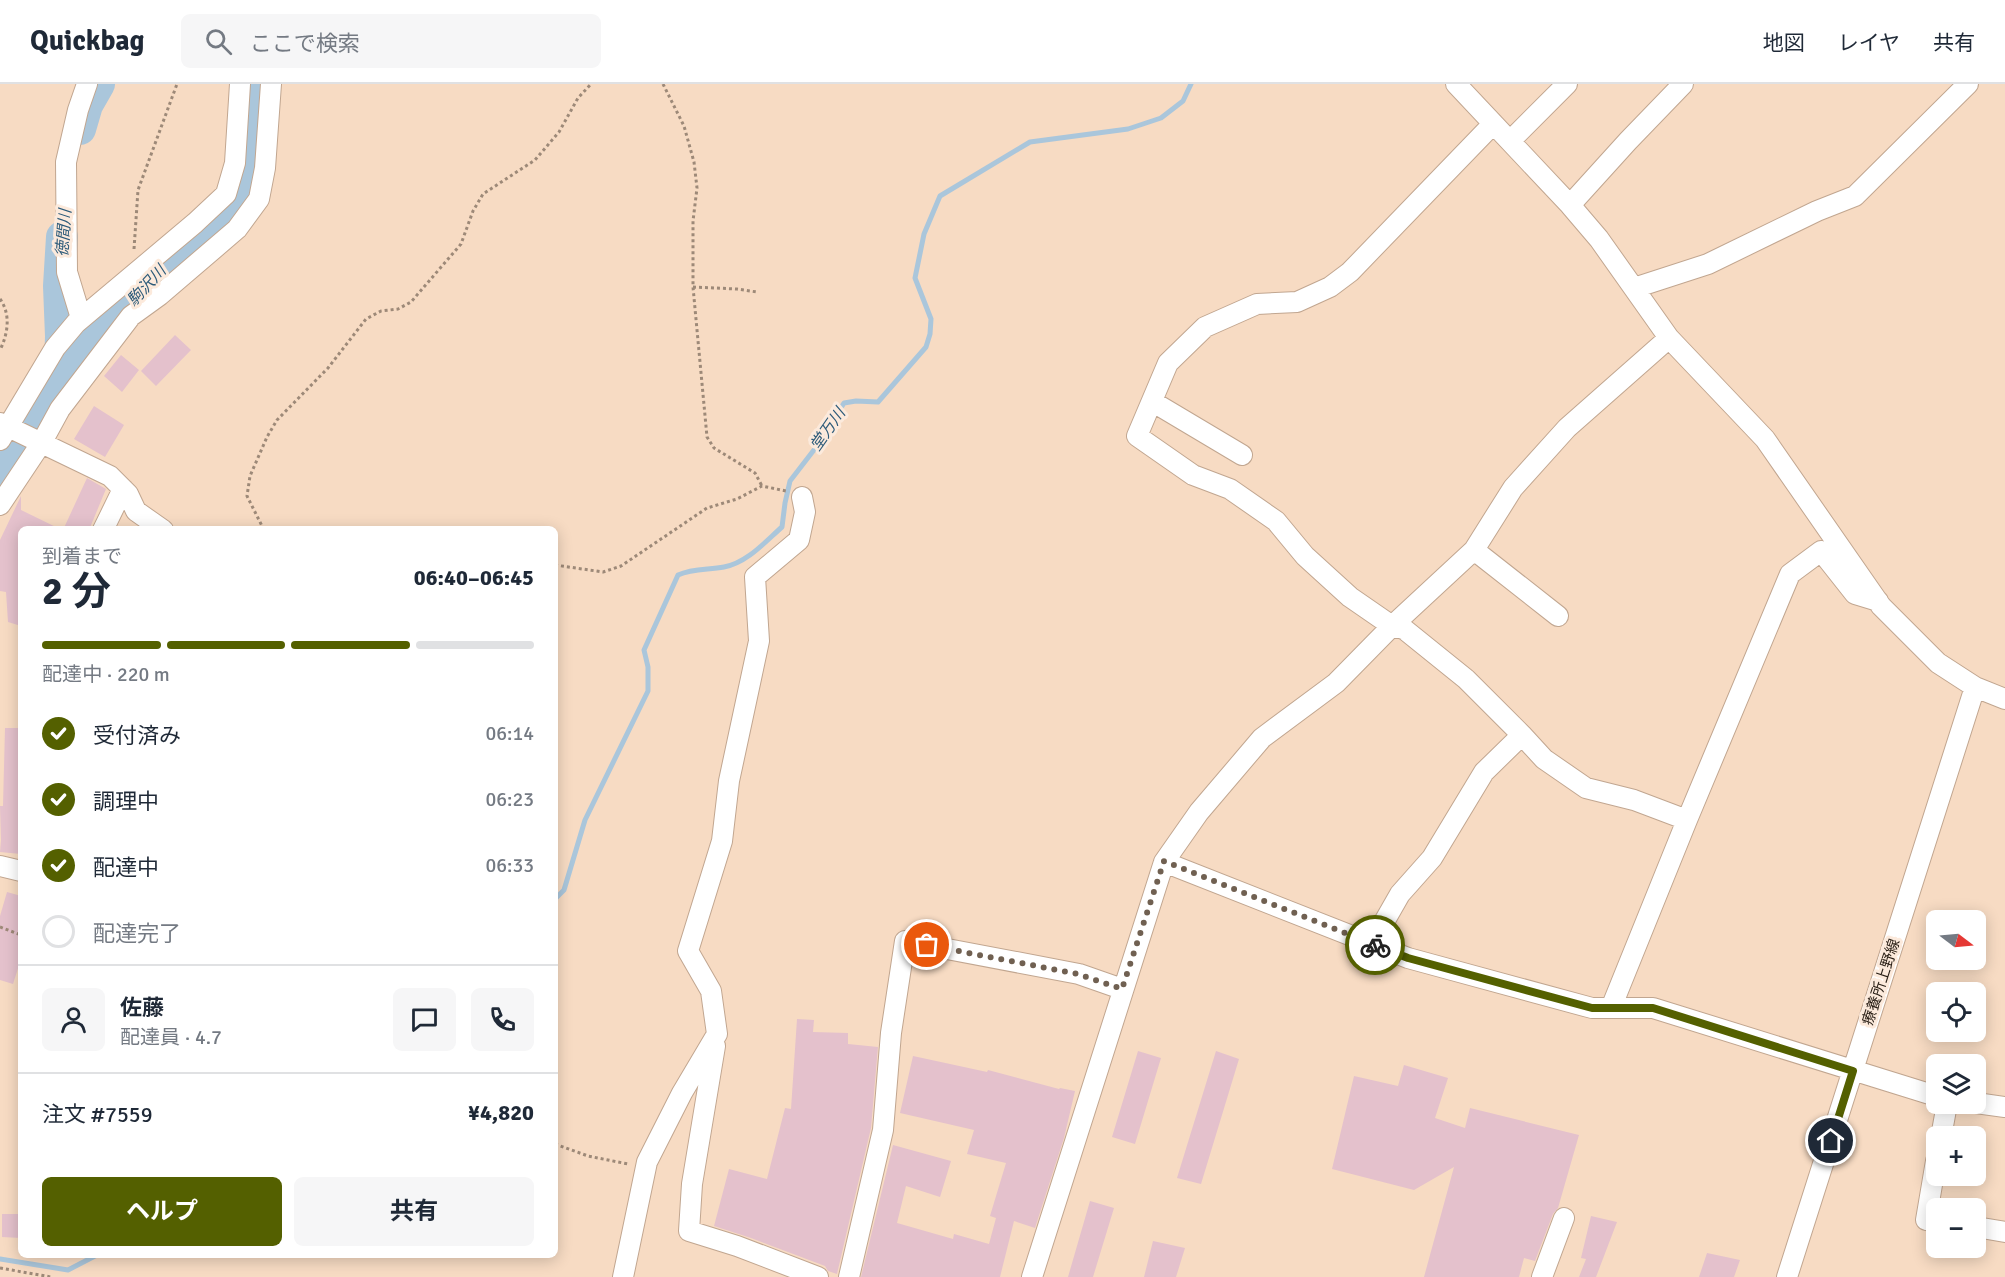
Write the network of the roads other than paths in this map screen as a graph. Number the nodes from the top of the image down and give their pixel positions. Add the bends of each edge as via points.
1 (87, 84) edge
2 (240, 84) edge
3 (271, 84) edge
4 (1456, 84) edge
5 (1567, 84) edge
6 (1683, 84) edge
7 (1968, 84) edge
8 (1493, 124) junction
9 (1509, 141) junction
10 (1570, 205) junction
11 (1635, 288) junction
12 (78, 320) junction
13 (1669, 338) junction
14 (1153, 402) junction
15 (5, 430) edge
16 (38, 442) junction
17 (1242, 455) dead end
18 (123, 489) junction
19 (802, 497) dead end
20 (0, 505) edge
21 (105, 526) edge
22 (157, 526) edge
23 (1474, 550) junction
24 (1878, 601) junction
25 (1558, 616) dead end
26 (1392, 626) junction
27 (1975, 687) junction
28 (2005, 699) edge
29 (1522, 735) junction
30 (1687, 820) junction
31 (1164, 861) junction
32 (0, 866) edge
33 (18, 870) edge
34 (1372, 943) junction
35 (1122, 989) junction
36 (1611, 1008) junction
37 (717, 1034) junction
38 (1853, 1071) junction
39 (1926, 1093) edge
40 (1986, 1104) edge
41 (2005, 1107) edge
42 (1564, 1218) dead end
43 (1986, 1229) edge
44 (2005, 1232) edge
45 (623, 1277) edge
46 (818, 1277) edge
47 (849, 1277) edge
48 (1032, 1277) edge
49 (1542, 1277) edge
50 (1787, 1277) edge

1 - 12 street via 66,162 67,272
2 - 12 street via 236,163 226,194
3 - 16 street via 260,199 237,229 131,316
4 - 8 street
5 - 9 street
6 - 10 street
7 - 11 street via 1855,196 1708,264
8 - 9 street
8 - 14 street via 1357,265 1330,286 1297,302 1257,304 1204,327 1168,363
9 - 10 street
10 - 11 street
11 - 13 street
12 - 15 street via 55,348
13 - 23 street via 1560,437 1513,488
13 - 24 street via 1765,440
14 - 17 street
14 - 26 street via 1137,436 1193,475 1230,489 1276,522 1305,556 1350,597
15 - 16 street
16 - 18 street via 110,476
16 - 20 street
18 - 21 street
18 - 22 street via 136,511
19 - 37 street via 805,512 799,540 755,577 759,641 729,781 722,841 688,951 711,991
23 - 25 street
23 - 26 street
24 - 27 street via 1938,663
24 - 30 street via 1855,594 1821,551 1790,574
26 - 29 street via 1404,629 1466,679
26 - 31 street via 1336,683 1262,738
27 - 28 street
27 - 38 street, 療養所上野線
29 - 30 street via 1544,759 1586,788 1634,800
29 - 34 street via 1484,772 1432,858 1400,894
30 - 36 street
31 - 34 street
31 - 35 street
32 - 33 street
34 - 36 street via 1408,958 1592,1008
35 - 47 street via 1078,974 905,941 891,1033 883,1131
35 - 48 street
36 - 38 street via 1653,1008
37 - 45 street via 647,1162
37 - 46 street via 692,1184 689,1231
38 - 39 street
38 - 50 street, 療養所上野線
40 - 41 street
42 - 49 street
43 - 44 street

